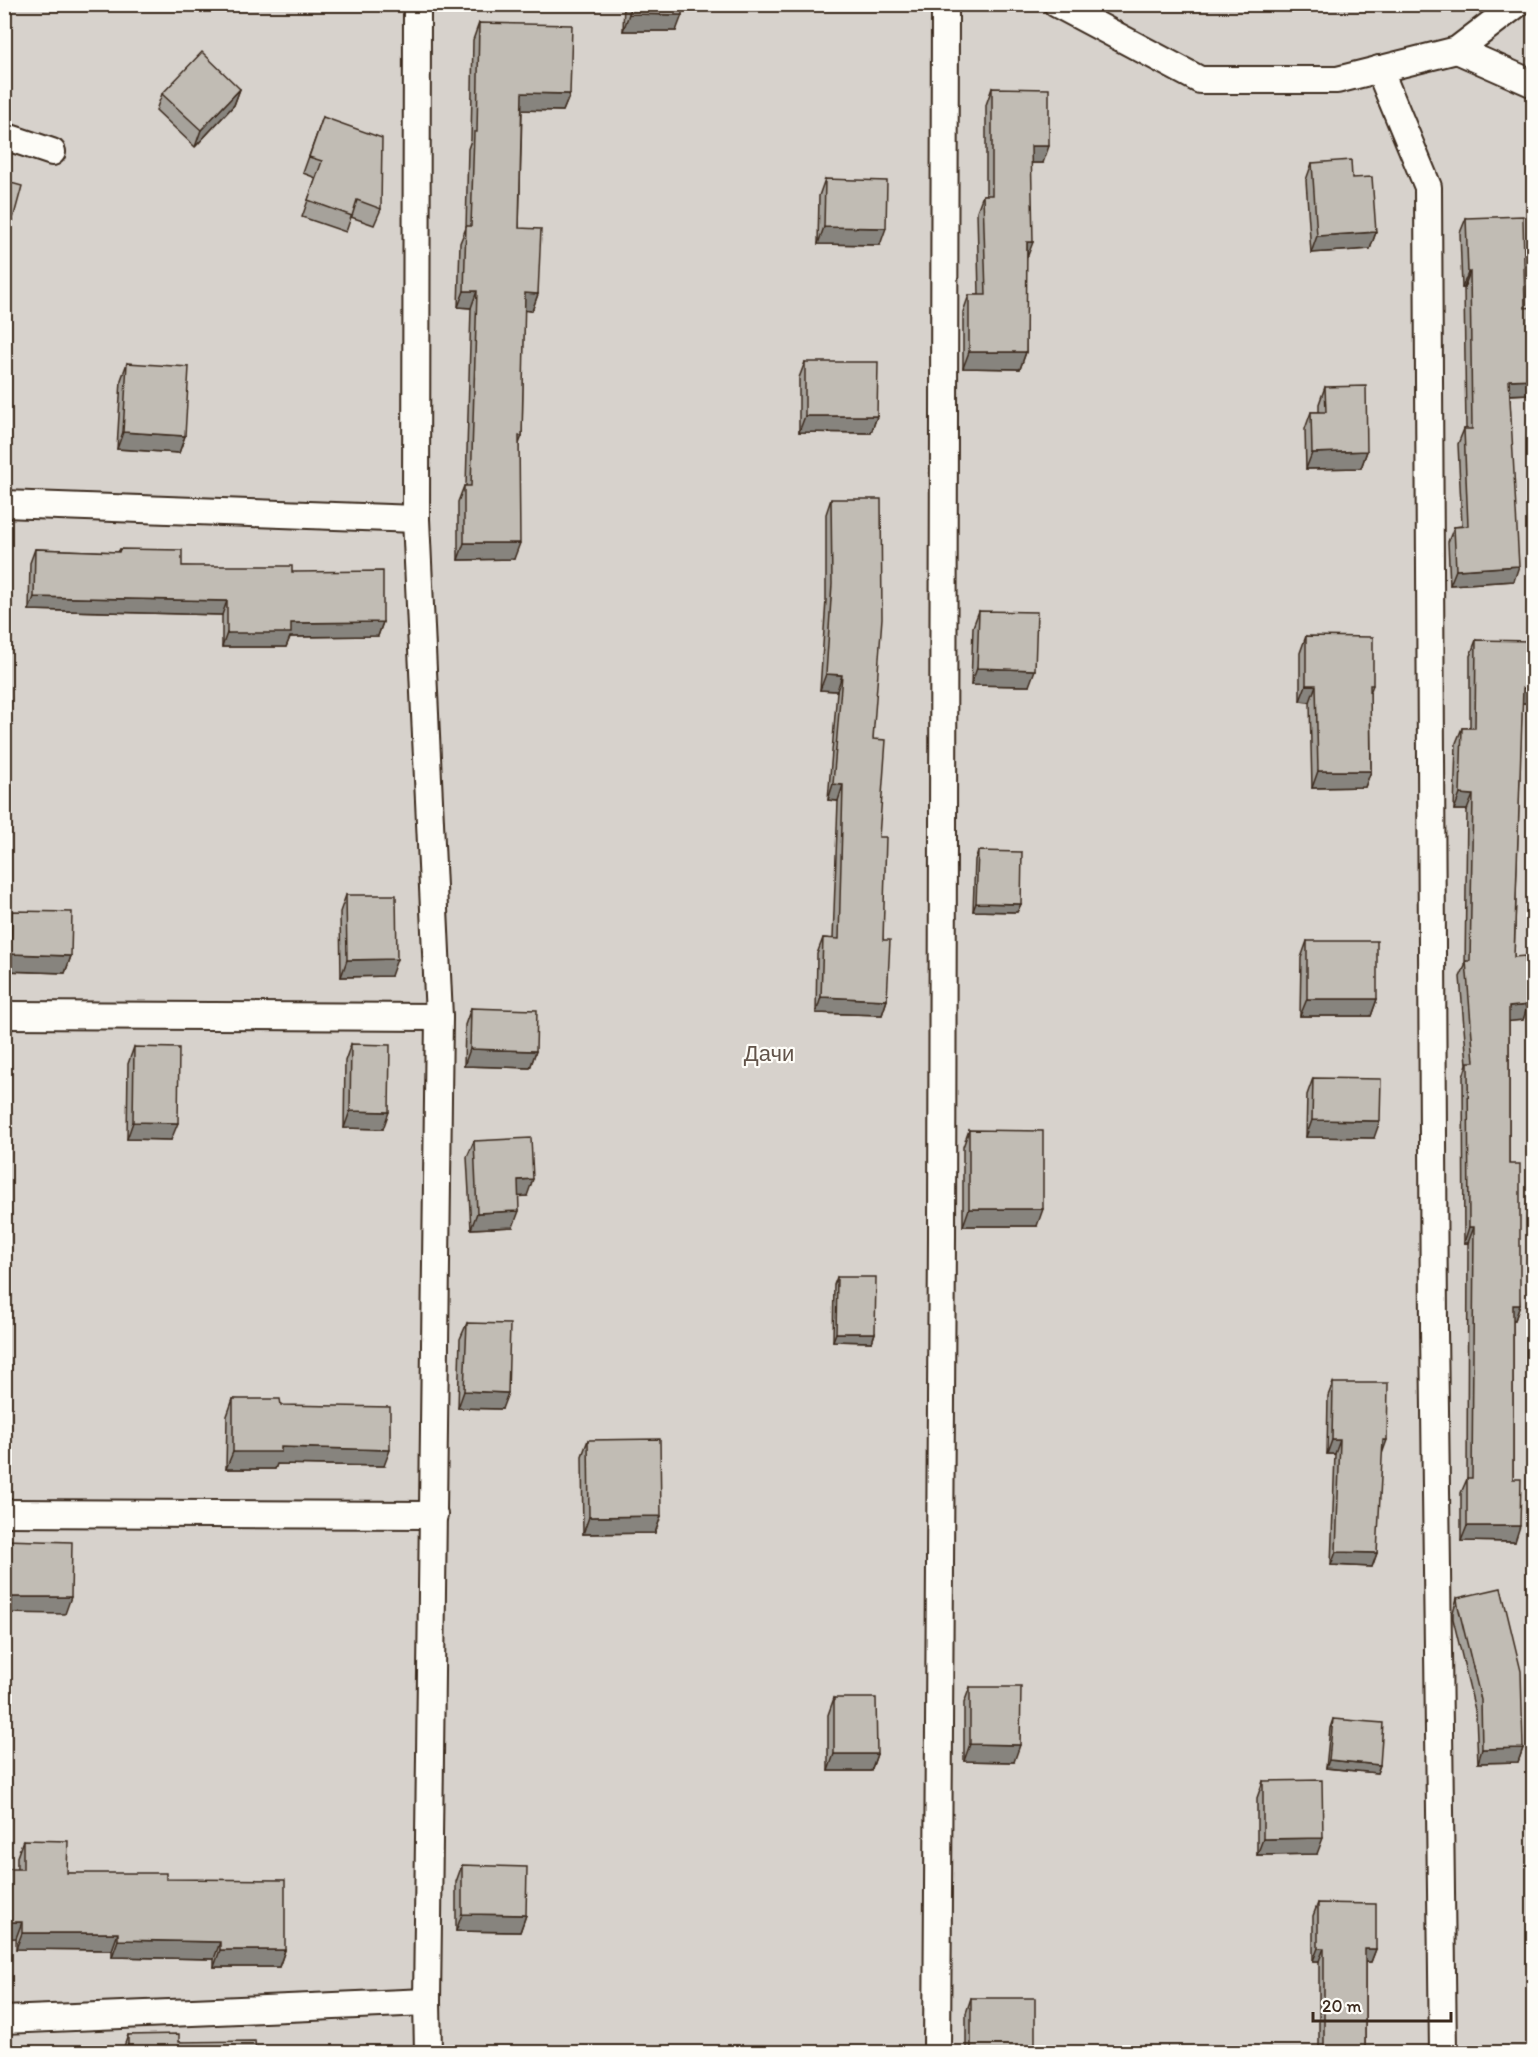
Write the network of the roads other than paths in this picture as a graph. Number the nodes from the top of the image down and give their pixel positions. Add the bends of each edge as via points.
1 (417, 4) edge
2 (945, 4) edge
3 (1057, 4) edge
4 (1517, 4) edge
5 (1457, 50) junction
6 (1378, 69) junction
7 (1533, 84) edge
8 (4, 136) edge
9 (52, 152) dead end
10 (4, 504) edge
11 (416, 519) junction
12 (4, 1015) edge
13 (439, 1017) junction
14 (4, 1513) edge
15 (434, 1515) junction
16 (427, 2002) junction
17 (4, 2020) edge
18 (428, 2052) edge
19 (937, 2052) edge
20 (1443, 2052) edge

1 - 11 lane
2 - 19 lane
3 - 6 lane via 1200,80 1337,80
4 - 5 lane
5 - 6 lane
5 - 7 lane
6 - 20 lane via 1428,187 1434,1329
8 - 9 lane
10 - 11 lane
11 - 13 lane
12 - 13 lane
13 - 15 lane
14 - 15 lane
15 - 16 lane
16 - 17 lane
16 - 18 lane

